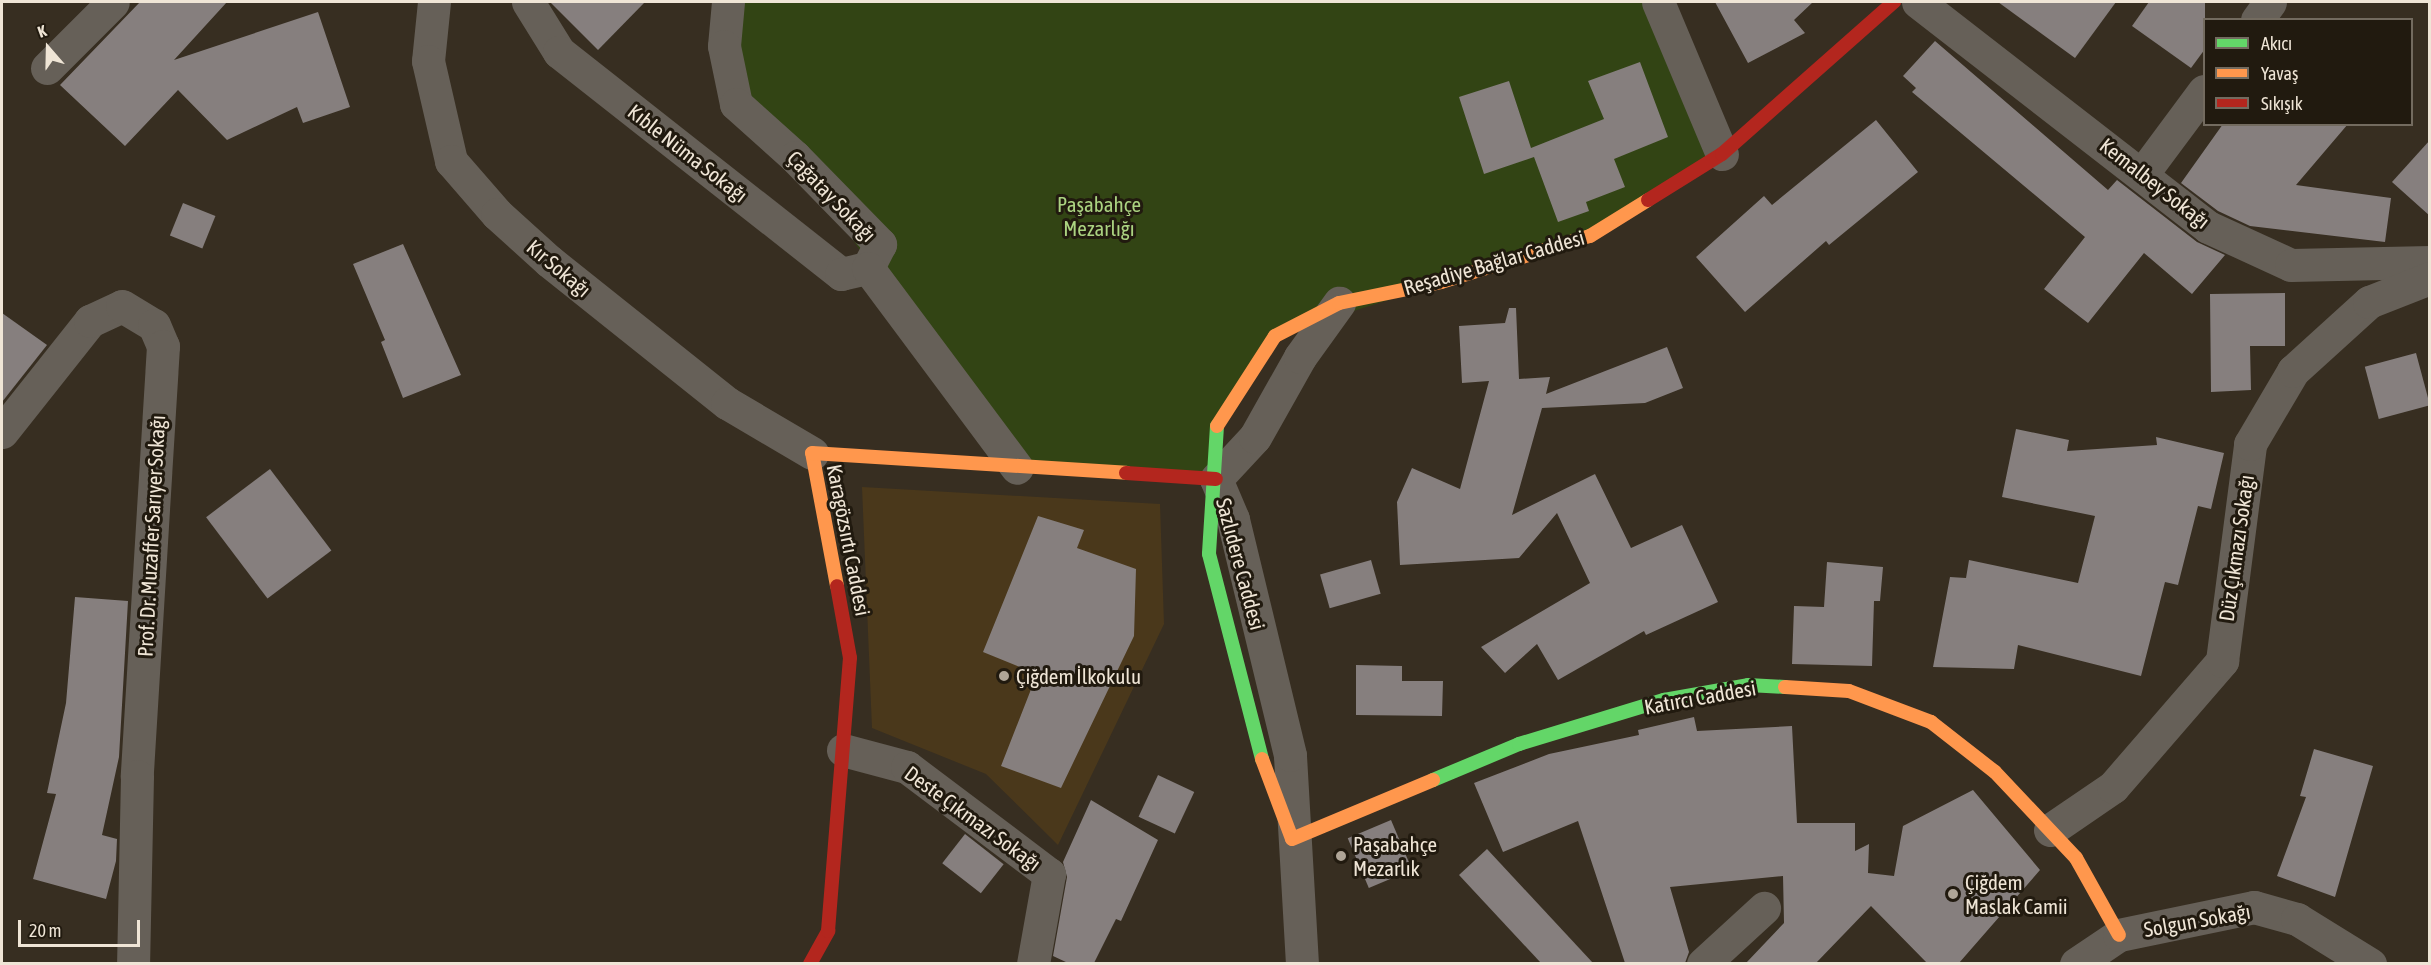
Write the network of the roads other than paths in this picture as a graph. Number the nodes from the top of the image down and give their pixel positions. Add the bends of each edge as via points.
1 (113, 2) edge
2 (434, 2) edge
3 (528, 2) edge
4 (728, 2) edge
5 (1658, 2) edge
6 (1894, 2) edge
7 (1918, 2) edge
8 (2270, 2) edge
9 (2258, 18) edge
10 (48, 68) dead end
11 (2203, 94) edge
12 (1722, 154) junction
13 (2144, 173) junction
14 (2430, 262) edge
15 (868, 268) junction
16 (2430, 278) edge
17 (1339, 303) joint
18 (2, 432) edge
19 (812, 453) junction
20 (1017, 468) junction
21 (1216, 479) junction
22 (843, 750) junction
23 (2050, 830) junction
24 (1292, 839) junction
25 (1764, 908) dead end
26 (2119, 935) junction
27 (133, 963) edge
28 (810, 963) edge
29 (1033, 963) edge
30 (1302, 963) edge
31 (1703, 963) edge
32 (2076, 963) edge
33 (2370, 963) edge

1 - 10 street
2 - 19 street, Kır Sokağı via 428,62 452,161 497,214 549,261 727,403
3 - 15 street, Kıble Nüma Sokağı via 559,52 841,274
4 - 15 street, Çağatay Sokağı via 724,46 736,104 795,157 880,244
5 - 12 street
6 - 12 street, Reşadiye Bağlar Caddesi
7 - 13 street, Kemalbey Sokağı
8 - 9 street
11 - 13 street
12 - 17 street, Reşadiye Bağlar Caddesi via 1590,236 1441,282
13 - 14 street, Kemalbey Sokağı via 2208,227 2290,265
15 - 20 street, Çağatay Sokağı
16 - 23 street, Düz Çıkmazı Sokağı via 2369,302 2293,371 2250,444 2222,661 2113,787
17 - 21 street, Reşadiye Bağlar Caddesi via 1300,357 1255,437
18 - 27 street, Prof. Dr. Muzaffer Sarıyer Sokağı via 90,321 122,306 154,325 163,346 137,776
19 - 20 street, Karagözsırtı Caddesi
19 - 22 street, Karagözsırtı Caddesi via 850,658
20 - 21 street, Karagözsırtı Caddesi
21 - 24 street, Sazlıdere Caddesi via 1233,519 1290,754
22 - 28 street, Karagözsırtı Caddesi via 828,931
22 - 29 street, Deste Çıkmazı Sokağı via 907,767 1049,874
23 - 24 street, Katırcı Caddesi via 1995,772 1931,722 1849,690 1748,685 1664,700 1519,744
23 - 26 street, Katırcı Caddesi via 2076,858
24 - 30 street, Sazlıdere Caddesi
25 - 31 street
26 - 32 street
26 - 33 street, Solgun Sokağı via 2254,907 2297,919

